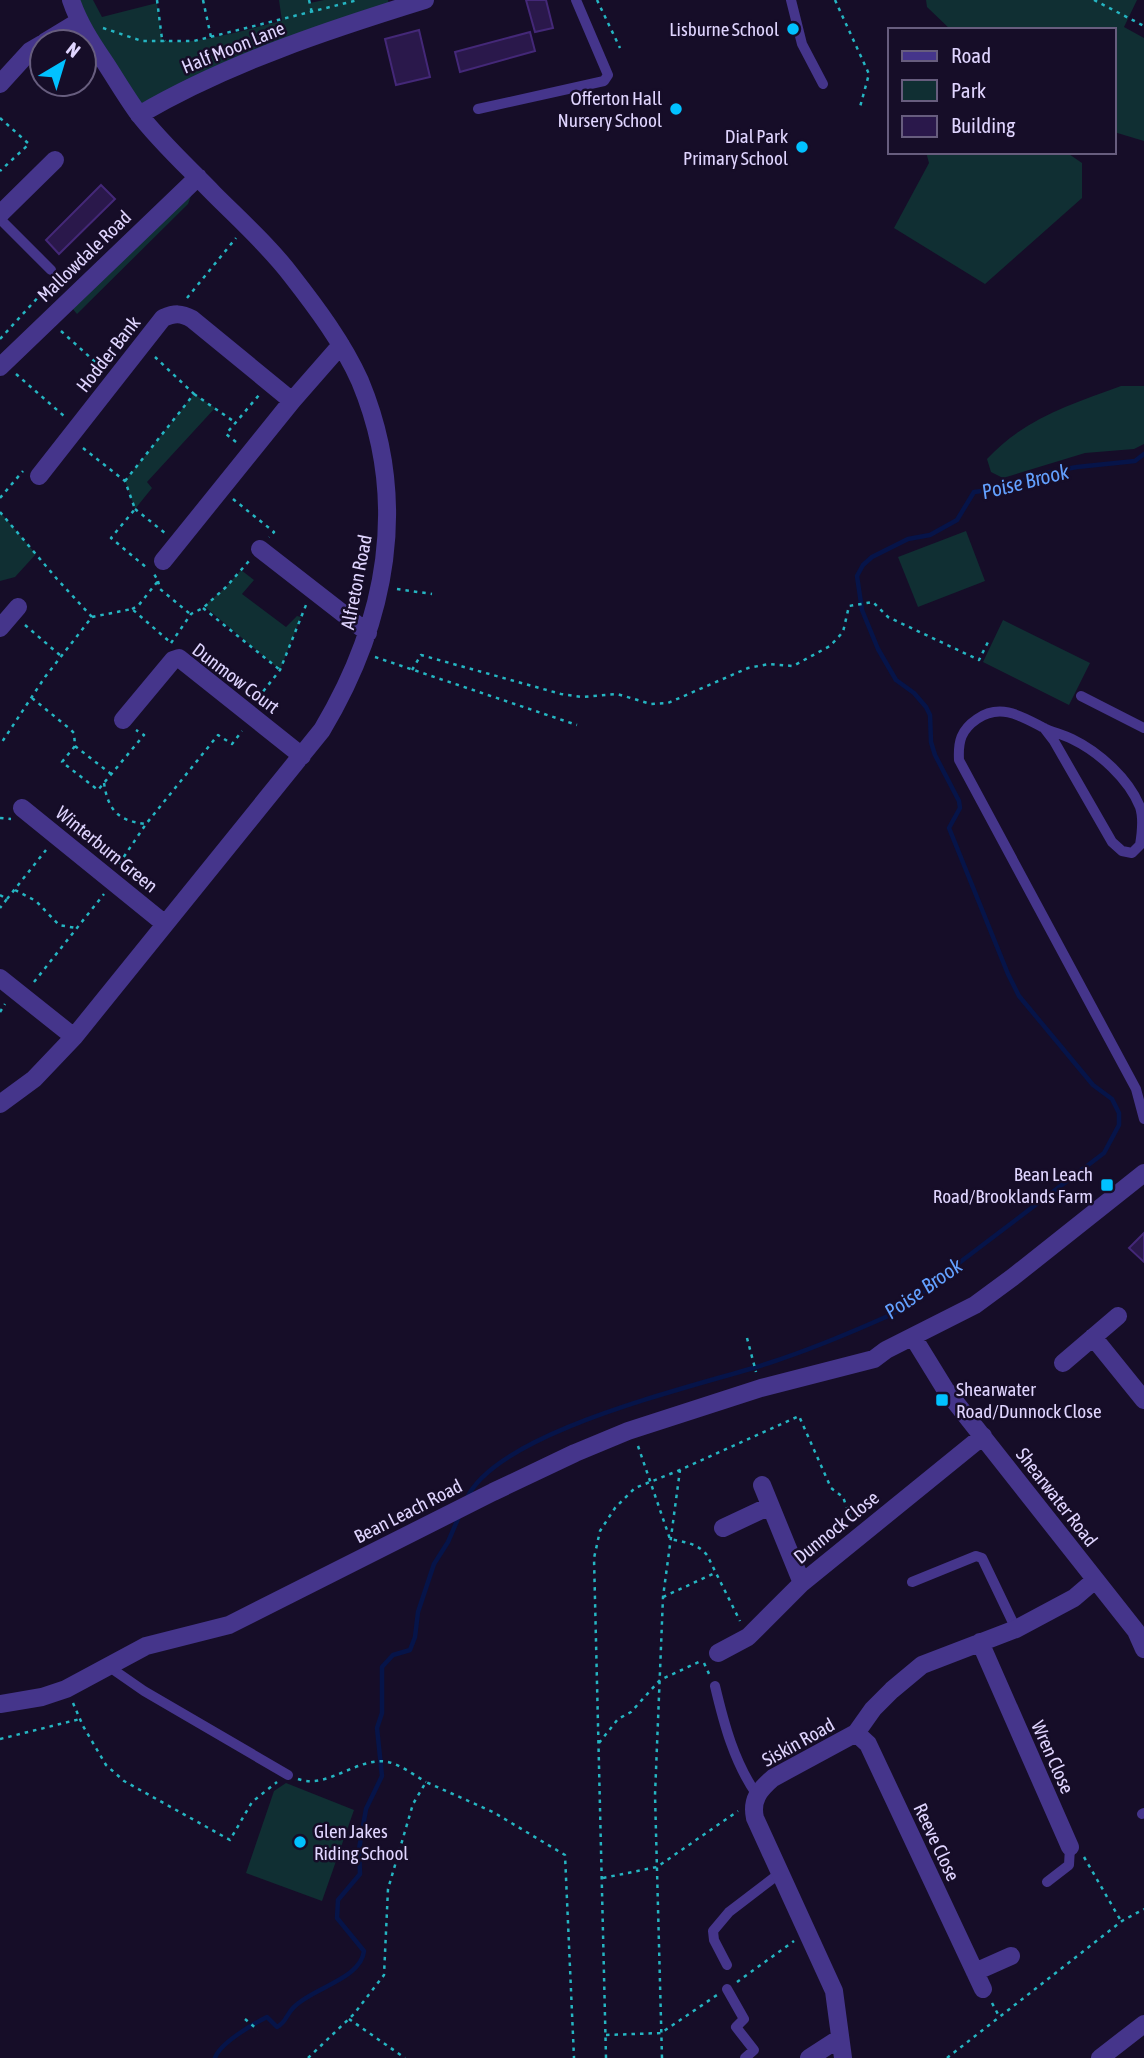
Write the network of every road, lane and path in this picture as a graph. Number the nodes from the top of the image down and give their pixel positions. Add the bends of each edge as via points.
1 (71, 0) edge
2 (157, 0) edge
3 (203, 0) edge
4 (309, 0) edge
5 (358, 0) edge
6 (425, 0) edge
7 (576, 0) edge
8 (597, 0) edge
9 (791, 0) edge
10 (835, 0) edge
11 (1094, 0) edge
12 (390, 5) edge
13 (312, 13) junction
14 (78, 22) junction
15 (1144, 26) edge
16 (68, 28) edge
17 (211, 37) junction
18 (168, 43) junction
19 (620, 48) dead end
20 (28, 53) edge
21 (824, 83) dead end
22 (0, 84) edge
23 (860, 107) dead end
24 (478, 110) dead end
25 (139, 115) junction
26 (0, 118) edge
27 (55, 160) dead end
28 (0, 171) edge
29 (198, 177) junction
30 (0, 214) edge
31 (0, 219) edge
32 (245, 226) junction
33 (51, 270) joint
34 (174, 314) junction
35 (48, 320) junction
36 (0, 339) edge
37 (142, 345) junction
38 (341, 345) junction
39 (90, 358) dead end
40 (2, 365) edge
41 (270, 382) junction
42 (194, 394) junction
43 (292, 401) junction
44 (55, 408) dead end
45 (236, 423) junction
46 (226, 434) dead end
47 (69, 437) junction
48 (39, 476) joint
49 (125, 481) junction
50 (222, 491) junction
51 (0, 498) edge
52 (135, 509) junction
53 (0, 512) edge
54 (177, 543) junction
55 (260, 549) junction
56 (158, 567) junction
57 (158, 581) junction
58 (379, 587) junction
59 (316, 594) junction
60 (432, 594) dead end
61 (202, 608) junction
62 (132, 609) junction
63 (15, 610) joint
64 (191, 614) junction
65 (92, 617) junction
66 (0, 628) edge
67 (368, 633) junction
68 (990, 638) dead end
69 (172, 652) junction
70 (362, 653) junction
71 (61, 656) junction
72 (280, 670) junction
73 (412, 670) junction
74 (1081, 696) dead end
75 (32, 698) junction
76 (251, 714) junction
77 (123, 720) joint
78 (577, 725) dead end
79 (1044, 728) junction
80 (1144, 728) edge
81 (0, 745) edge
82 (75, 746) junction
83 (302, 756) junction
84 (111, 774) junction
85 (104, 783) junction
86 (22, 808) dead end
87 (146, 824) junction
88 (58, 836) junction
89 (111, 880) junction
90 (15, 890) junction
91 (0, 895) edge
92 (7, 900) junction
93 (0, 908) edge
94 (165, 924) junction
95 (77, 928) junction
96 (0, 978) edge
97 (23, 995) junction
98 (74, 1037) junction
99 (0, 1104) edge
100 (1144, 1119) edge
101 (1144, 1173) edge
102 (1118, 1316) dead end
103 (913, 1337) junction
104 (1093, 1337) junction
105 (747, 1338) dead end
106 (1063, 1363) dead end
107 (758, 1378) dead end
108 (1144, 1400) edge
109 (632, 1430) junction
110 (984, 1436) junction
111 (680, 1470) junction
112 (652, 1482) junction
113 (762, 1485) dead end
114 (770, 1506) junction
115 (723, 1528) dead end
116 (670, 1539) junction
117 (852, 1540) junction
118 (718, 1572) junction
119 (1096, 1580) junction
120 (912, 1582) dead end
121 (802, 1583) junction
122 (663, 1597) junction
123 (1016, 1629) junction
124 (748, 1637) junction
125 (980, 1642) junction
126 (1144, 1649) edge
127 (710, 1657) junction
128 (107, 1666) junction
129 (660, 1680) junction
130 (715, 1686) joint
131 (68, 1688) junction
132 (0, 1703) edge
133 (80, 1719) junction
134 (856, 1733) junction
135 (0, 1739) edge
136 (599, 1743) junction
137 (288, 1774) junction
138 (426, 1782) junction
139 (756, 1797) junction
140 (1070, 1847) junction
141 (657, 1867) junction
142 (780, 1873) junction
143 (1047, 1882) dead end
144 (1144, 1909) edge
145 (1122, 1921) junction
146 (1011, 1956) dead end
147 (727, 1965) dead end
148 (727, 1989) dead end
149 (349, 2019) junction
150 (246, 2020) dead end
151 (1144, 2024) edge
152 (258, 2030) dead end
153 (661, 2033) junction
154 (606, 2035) junction
155 (840, 2038) junction
156 (307, 2058) edge
157 (405, 2058) edge
158 (574, 2058) edge
159 (606, 2058) edge
160 (662, 2058) edge
161 (746, 2058) edge
162 (809, 2058) edge
163 (843, 2058) edge
164 (947, 2058) edge
165 (1100, 2058) edge

1 - 14 street, Alfreton Road
2 - 18 path via 162,39
3 - 17 path
4 - 13 path
5 - 13 path
6 - 12 street, Half Moon Lane
7 - 24 lane via 608,75 604,81
8 - 19 path
9 - 21 lane via 802,44
10 - 23 path via 869,74
11 - 15 path
12 - 25 street, Half Moon Lane via 204,80
13 - 17 path
14 - 16 street
14 - 18 path via 142,41
14 - 25 street, Alfreton Road
17 - 18 path
20 - 22 street
25 - 29 street, Alfreton Road
26 - 28 path via 29,144
27 - 30 street
29 - 32 street, Alfreton Road
29 - 35 street, Mallowdale Road
31 - 33 lane
32 - 34 path
32 - 38 street, Alfreton Road via 289,272
33 - 36 path via 55,278
34 - 37 street, Hodder Bank via 163,318
34 - 41 street via 192,319
35 - 39 path
35 - 40 street, Mallowdale Road
37 - 42 path
37 - 47 street, Hodder Bank
38 - 43 street
38 - 58 street, Alfreton Road via 362,389 385,464 388,533
40 - 44 path
41 - 43 street
41 - 45 path
42 - 45 path
42 - 49 path
43 - 50 street
45 - 46 path
47 - 48 street, Hodder Bank
47 - 49 path
48 - 51 path via 26,467
49 - 52 path
50 - 54 street
50 - 55 path via 274,532
52 - 54 path
52 - 56 path via 111,538
53 - 65 path
54 - 56 street
55 - 59 street
55 - 61 path
56 - 57 path
57 - 62 path
57 - 64 path via 160,589
58 - 60 path
58 - 67 street, Alfreton Road
59 - 67 street
59 - 72 path via 306,606
61 - 64 path
61 - 72 path
62 - 65 path
62 - 69 path
63 - 66 street
63 - 71 path
64 - 69 path
65 - 71 path
67 - 70 street, Alfreton Road
68 - 73 path via 979,660 888,617 873,602 849,606 843,632 830,646 793,666 748,668 668,703 652,704 617,694 582,698 561,694 421,655
69 - 76 street, Dunmow Court
69 - 77 street, Dunmow Court
70 - 73 path
70 - 83 street, Alfreton Road via 340,701
71 - 75 path
72 - 76 path
73 - 78 path
74 - 80 lane
75 - 81 path
75 - 82 path via 74,733
76 - 83 street, Dunmow Court
76 - 87 path via 232,744 218,734
77 - 84 path via 144,735
79 - 79 lane via 1112,842 1132,853 1140,845 1143,828 1133,794 1089,750
79 - 100 lane via 1019,714 984,714 966,726 958,743 959,760 1132,1081
82 - 84 path
82 - 85 path via 62,762 98,790
83 - 94 street, Alfreton Road
84 - 85 path
85 - 87 path via 107,800 121,817
86 - 88 street, Winterburn Green
87 - 89 path
88 - 89 street, Winterburn Green
88 - 90 path
89 - 94 street, Winterburn Green
89 - 95 path
90 - 92 path
90 - 95 path via 36,901 59,925
91 - 92 path
92 - 93 path
94 - 98 street, Alfreton Road
95 - 97 path
96 - 97 street
97 - 98 street
98 - 99 street, Alfreton Road via 34,1079
101 - 103 street, Bean Leach Road via 975,1305
102 - 104 street
103 - 109 street, Bean Leach Road via 840,1367
103 - 110 street, Shearwater Road via 945,1389
104 - 106 street
104 - 108 street
105 - 107 path
109 - 112 path
109 - 128 street, Bean Leach Road via 493,1492 229,1625 146,1646
110 - 117 street, Dunnock Close
110 - 119 street, Shearwater Road
111 - 112 path
111 - 116 path
111 - 117 path via 799,1416 831,1488 843,1497 851,1517
112 - 116 path
112 - 136 path via 635,1488 615,1508 600,1531 594,1558
113 - 114 street
114 - 115 street
114 - 121 street
116 - 118 path via 701,1548
116 - 122 path
117 - 121 street, Dunnock Close
118 - 122 path
118 - 124 path
119 - 123 street, Siskin Road via 1074,1598
119 - 126 street, Shearwater Road via 1136,1631
120 - 123 lane via 976,1556 982,1558
121 - 124 street, Dunnock Close
122 - 129 path
123 - 125 street, Siskin Road
124 - 127 street, Dunnock Close
125 - 134 street, Siskin Road via 922,1665 873,1709
125 - 140 street, Wren Close
127 - 129 path
127 - 130 path
128 - 131 street, Bean Leach Road
128 - 137 lane
129 - 136 path
129 - 141 path via 654,1796
130 - 139 lane via 728,1738
131 - 132 street, Bean Leach Road
131 - 133 path
133 - 135 path
133 - 137 path via 106,1765 124,1781 230,1839 252,1802
134 - 139 street, Siskin Road via 773,1778
134 - 146 street, Reeve Close via 868,1744 979,1980
136 - 154 path
137 - 138 path via 303,1781 321,1779 386,1762
138 - 149 path via 413,1804 388,1888 384,1975
138 - 158 path via 493,1812 565,1855
139 - 141 path
139 - 142 street via 755,1818
140 - 143 lane via 1069,1865
140 - 145 path via 1081,1853
141 - 153 path
141 - 154 path via 603,1878
142 - 147 lane via 729,1912 713,1931
142 - 155 street via 834,1991
144 - 145 path
145 - 164 path
148 - 161 lane via 744,2019 736,2027 754,2050
149 - 156 path
149 - 157 path
150 - 152 path
151 - 165 street
153 - 154 path
153 - 160 path
154 - 159 path
155 - 162 street
155 - 163 street

